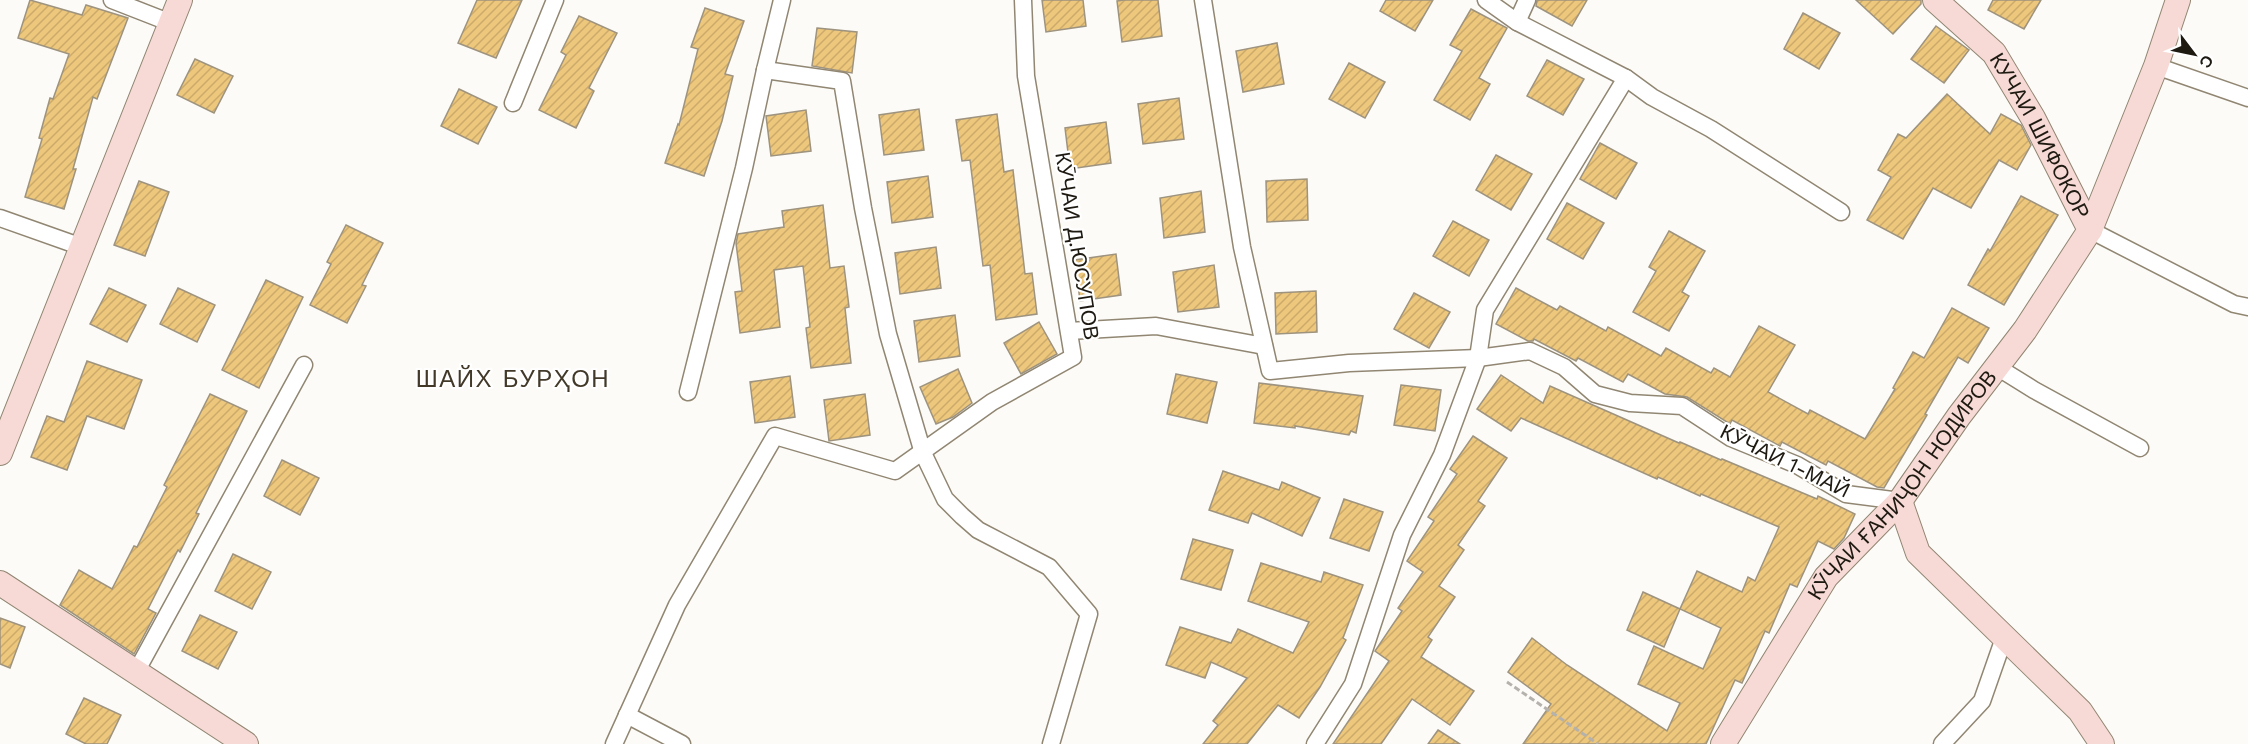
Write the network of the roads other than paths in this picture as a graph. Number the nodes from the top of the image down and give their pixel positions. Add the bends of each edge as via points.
1 (112, 0) edge
2 (180, 0) edge
3 (555, 0) edge
4 (782, 0) edge
5 (1023, 0) edge
6 (1203, 0) edge
7 (1486, 0) edge
8 (1527, 0) edge
9 (1935, 0) edge
10 (2178, 0) edge
11 (171, 22) junction
12 (1517, 22) junction
13 (2156, 66) junction
14 (765, 70) junction
15 (1626, 78) junction
16 (2248, 98) edge
17 (513, 103) dead end
18 (1841, 212) dead end
19 (0, 218) edge
20 (2090, 230) junction
21 (82, 247) junction
22 (2248, 308) edge
23 (1069, 331) junction
24 (1264, 346) junction
25 (1478, 358) junction
26 (304, 365) dead end
27 (1997, 367) junction
28 (688, 392) dead end
29 (2140, 448) dead end
30 (0, 453) edge
31 (923, 453) junction
32 (1900, 501) junction
33 (0, 583) edge
34 (2004, 638) junction
35 (136, 672) junction
36 (627, 715) junction
37 (246, 744) edge
38 (614, 744) edge
39 (682, 744) edge
40 (1051, 744) edge
41 (1315, 744) edge
42 (1723, 744) edge
43 (1942, 744) edge
44 (2102, 744) edge

1 - 11 street
2 - 11 street
3 - 17 street
4 - 14 street
5 - 23 street, КӮЧАИ Д.ЮСУПОВ via 1026,76
6 - 24 street via 1242,247
7 - 12 street
8 - 12 street
9 - 20 street, КУЧАИ ШИФОКОР via 1994,53 2033,118
10 - 13 street, КӮЧАИ ҒАНИҶОН НОДИРОВ
11 - 21 street
12 - 15 street
13 - 16 street
13 - 20 street, КӮЧАИ ҒАНИҶОН НОДИРОВ
14 - 28 street
14 - 31 street via 842,81 888,334
15 - 18 street
15 - 25 street via 1485,310
19 - 21 street
20 - 22 street, КУЧАИ ШИФОКОР
20 - 27 street, КӮЧАИ ҒАНИҶОН НОДИРОВ
21 - 30 street
23 - 24 street via 1156,326
23 - 31 street, КӮЧАИ Д.ЮСУПОВ via 1073,357 992,402
24 - 25 street, КӮЧАИ 1-МАЙ via 1270,371 1349,363
25 - 32 street, КӮЧАИ 1-МАЙ via 1530,351 1564,367 1595,394 1630,403 1682,406 1731,438 1797,465 1846,494
25 - 41 street via 1442,455 1402,535 1353,684
26 - 35 street
27 - 29 street
27 - 32 street, КӮЧАИ ҒАНИҶОН НОДИРОВ
31 - 36 street via 895,471 774,436 677,605
31 - 40 street via 945,499 962,516 978,530 1050,567 1089,614
32 - 34 street via 1918,553
32 - 42 street, КӮЧАИ ҒАНИҶОН НОДИРОВ via 1826,577
33 - 35 street
34 - 43 street via 1982,701
34 - 44 street via 2080,711
35 - 37 street
36 - 38 street
36 - 39 street

